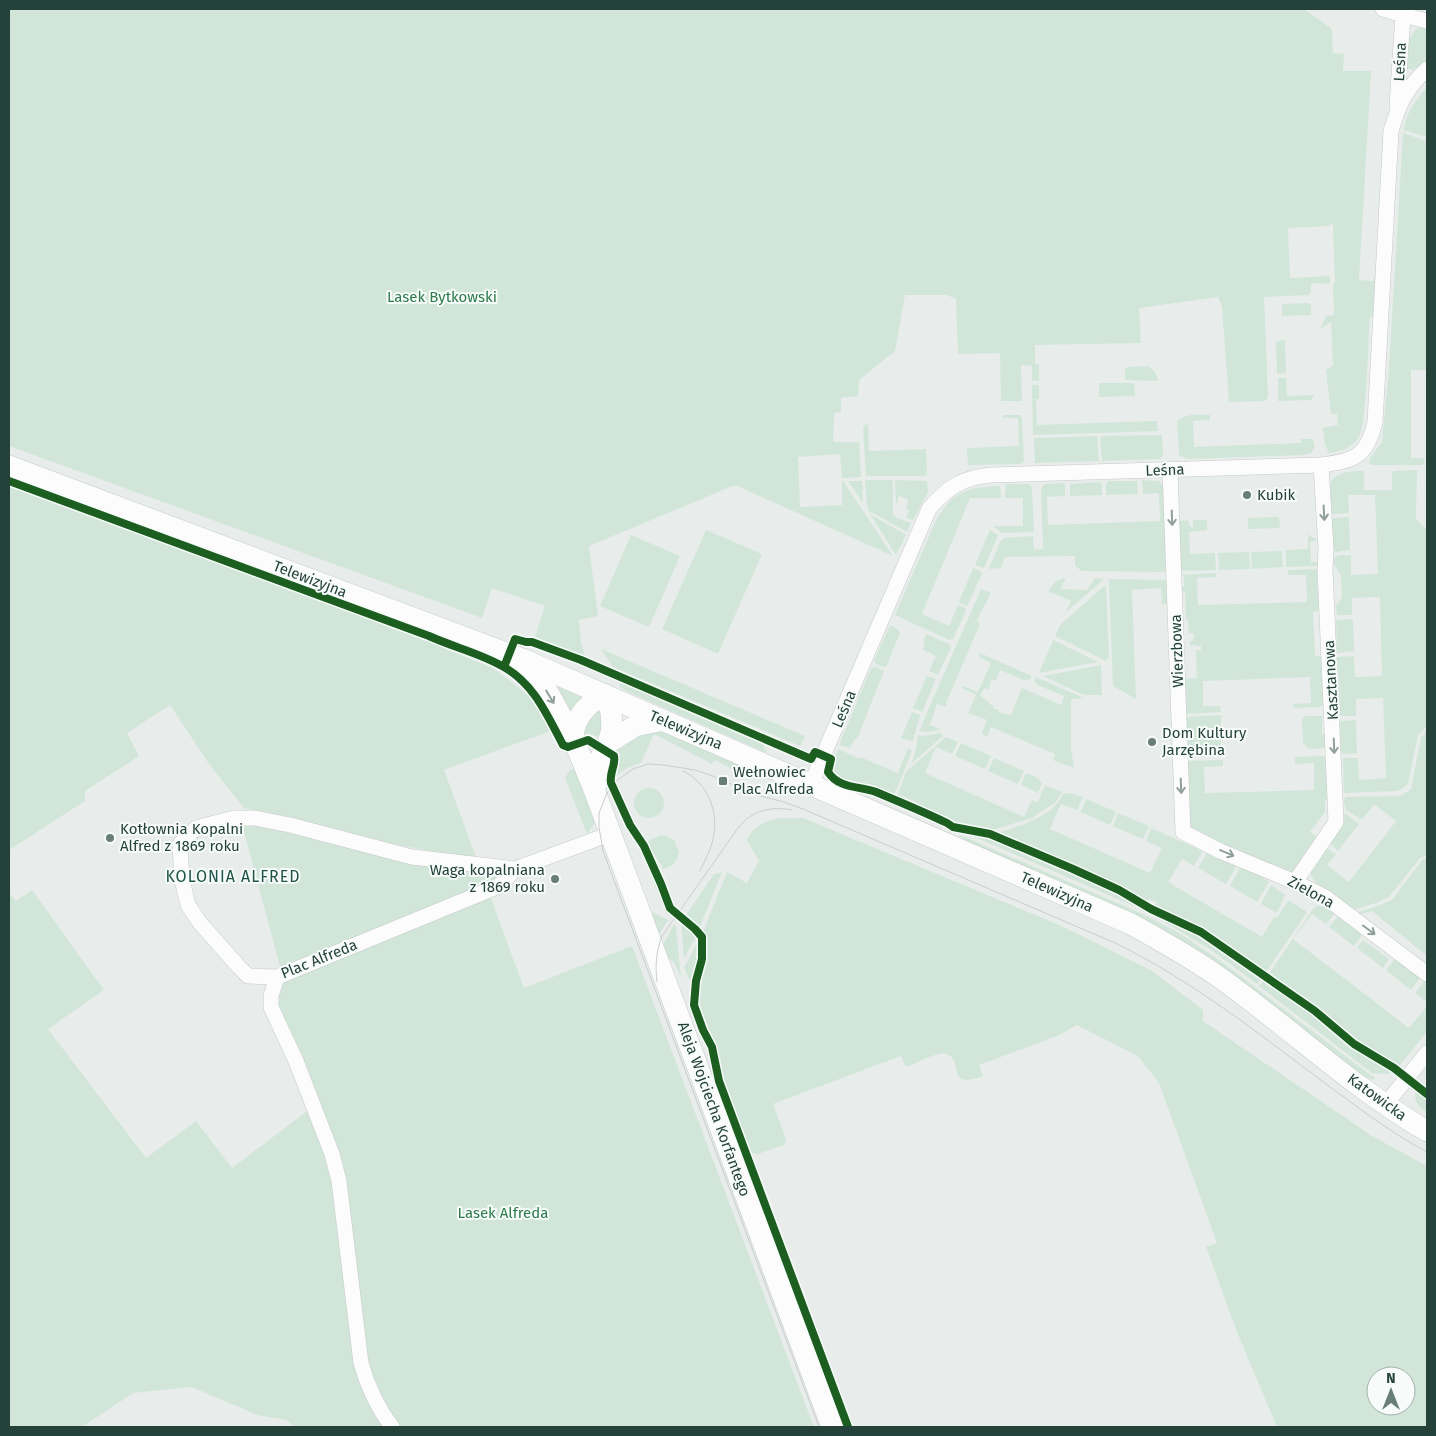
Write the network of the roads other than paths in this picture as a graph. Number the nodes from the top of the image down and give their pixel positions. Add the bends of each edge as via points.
1 (1383, 9) edge
2 (1402, 15) junction
3 (1427, 21) edge
4 (1427, 69) edge
5 (1397, 109) junction
6 (1321, 465) junction
7 (9, 466) edge
8 (1170, 470) junction
9 (522, 659) junction
10 (606, 695) junction
11 (664, 720) junction
12 (573, 738) junction
13 (608, 743) junction
14 (811, 784) junction
15 (595, 792) junction
16 (1183, 832) joint
17 (610, 834) junction
18 (514, 869) junction
19 (1295, 882) junction
20 (1427, 974) edge
21 (277, 977) junction
22 (1427, 1053) edge
23 (1328, 1062) joint
24 (1386, 1104) junction
25 (1427, 1131) edge
26 (392, 1427) edge
27 (832, 1427) edge

1 - 2 street
2 - 3 street
2 - 5 street, Leśna
4 - 5 street, Leśna via 1415,80
5 - 6 street, Leśna via 1391,131 1375,422 1366,447 1358,455 1344,462
6 - 8 street, Leśna
6 -> 19 street, Kasztanowa via 1336,822
7 - 9 main road, Telewizyjna
8 - 14 street, Leśna via 975,476 958,482 943,493 929,510
8 -> 16 street, Wierzbowa
9 - 10 main road, Telewizyjna
9 -> 12 main road, Aleja Wojciecha Korfantego via 549,694
10 - 11 main road, Telewizyjna
10 - 12 main road via 590,703 582,712
10 - 13 main road, Aleja Wojciecha Korfantego via 612,721
11 - 13 main road via 635,726
11 - 14 main road, Telewizyjna
12 - 15 main road, Aleja Wojciecha Korfantego
13 - 15 main road, Aleja Wojciecha Korfantego via 599,761
14 - 23 main road, Telewizyjna via 1131,924 1216,975
15 - 17 main road, Aleja Wojciecha Korfantego
16 -> 19 street, Zielona
17 - 18 street, Plac Alfreda
17 - 27 main road, Aleja Wojciecha Korfantego
18 - 21 street, Plac Alfreda via 499,886
18 - 21 street, Plac Alfreda via 412,857 255,818 234,818 196,828 180,844 182,880 188,905 213,939 248,976
19 -> 20 street, Zielona via 1325,897
21 - 26 street via 271,1007 296,1061 332,1154 339,1181 366,1383
22 - 24 street
23 - 24 main road, Katowicka
24 - 25 main road, Katowicka

